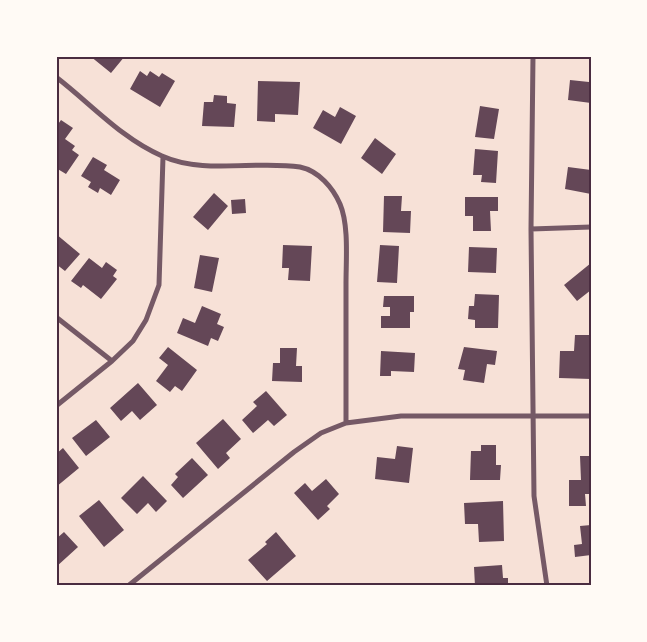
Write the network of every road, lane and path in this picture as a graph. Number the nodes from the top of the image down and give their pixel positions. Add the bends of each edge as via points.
1 (533, 56) edge
2 (56, 77) edge
3 (163, 157) junction
4 (591, 227) edge
5 (531, 230) junction
6 (56, 316) edge
7 (112, 362) junction
8 (56, 406) edge
9 (533, 416) junction
10 (591, 416) edge
11 (346, 423) junction
12 (128, 586) edge
13 (547, 586) edge

1 - 5 street
2 - 3 street via 112,123
3 - 7 street via 159,285 146,320
3 - 11 street via 199,165 271,164 303,168 324,179 340,205 346,238
4 - 5 street
5 - 9 street
6 - 7 street
7 - 8 street
9 - 10 street
9 - 11 street via 401,416
9 - 13 street via 534,496
11 - 12 street via 321,433 294,452

